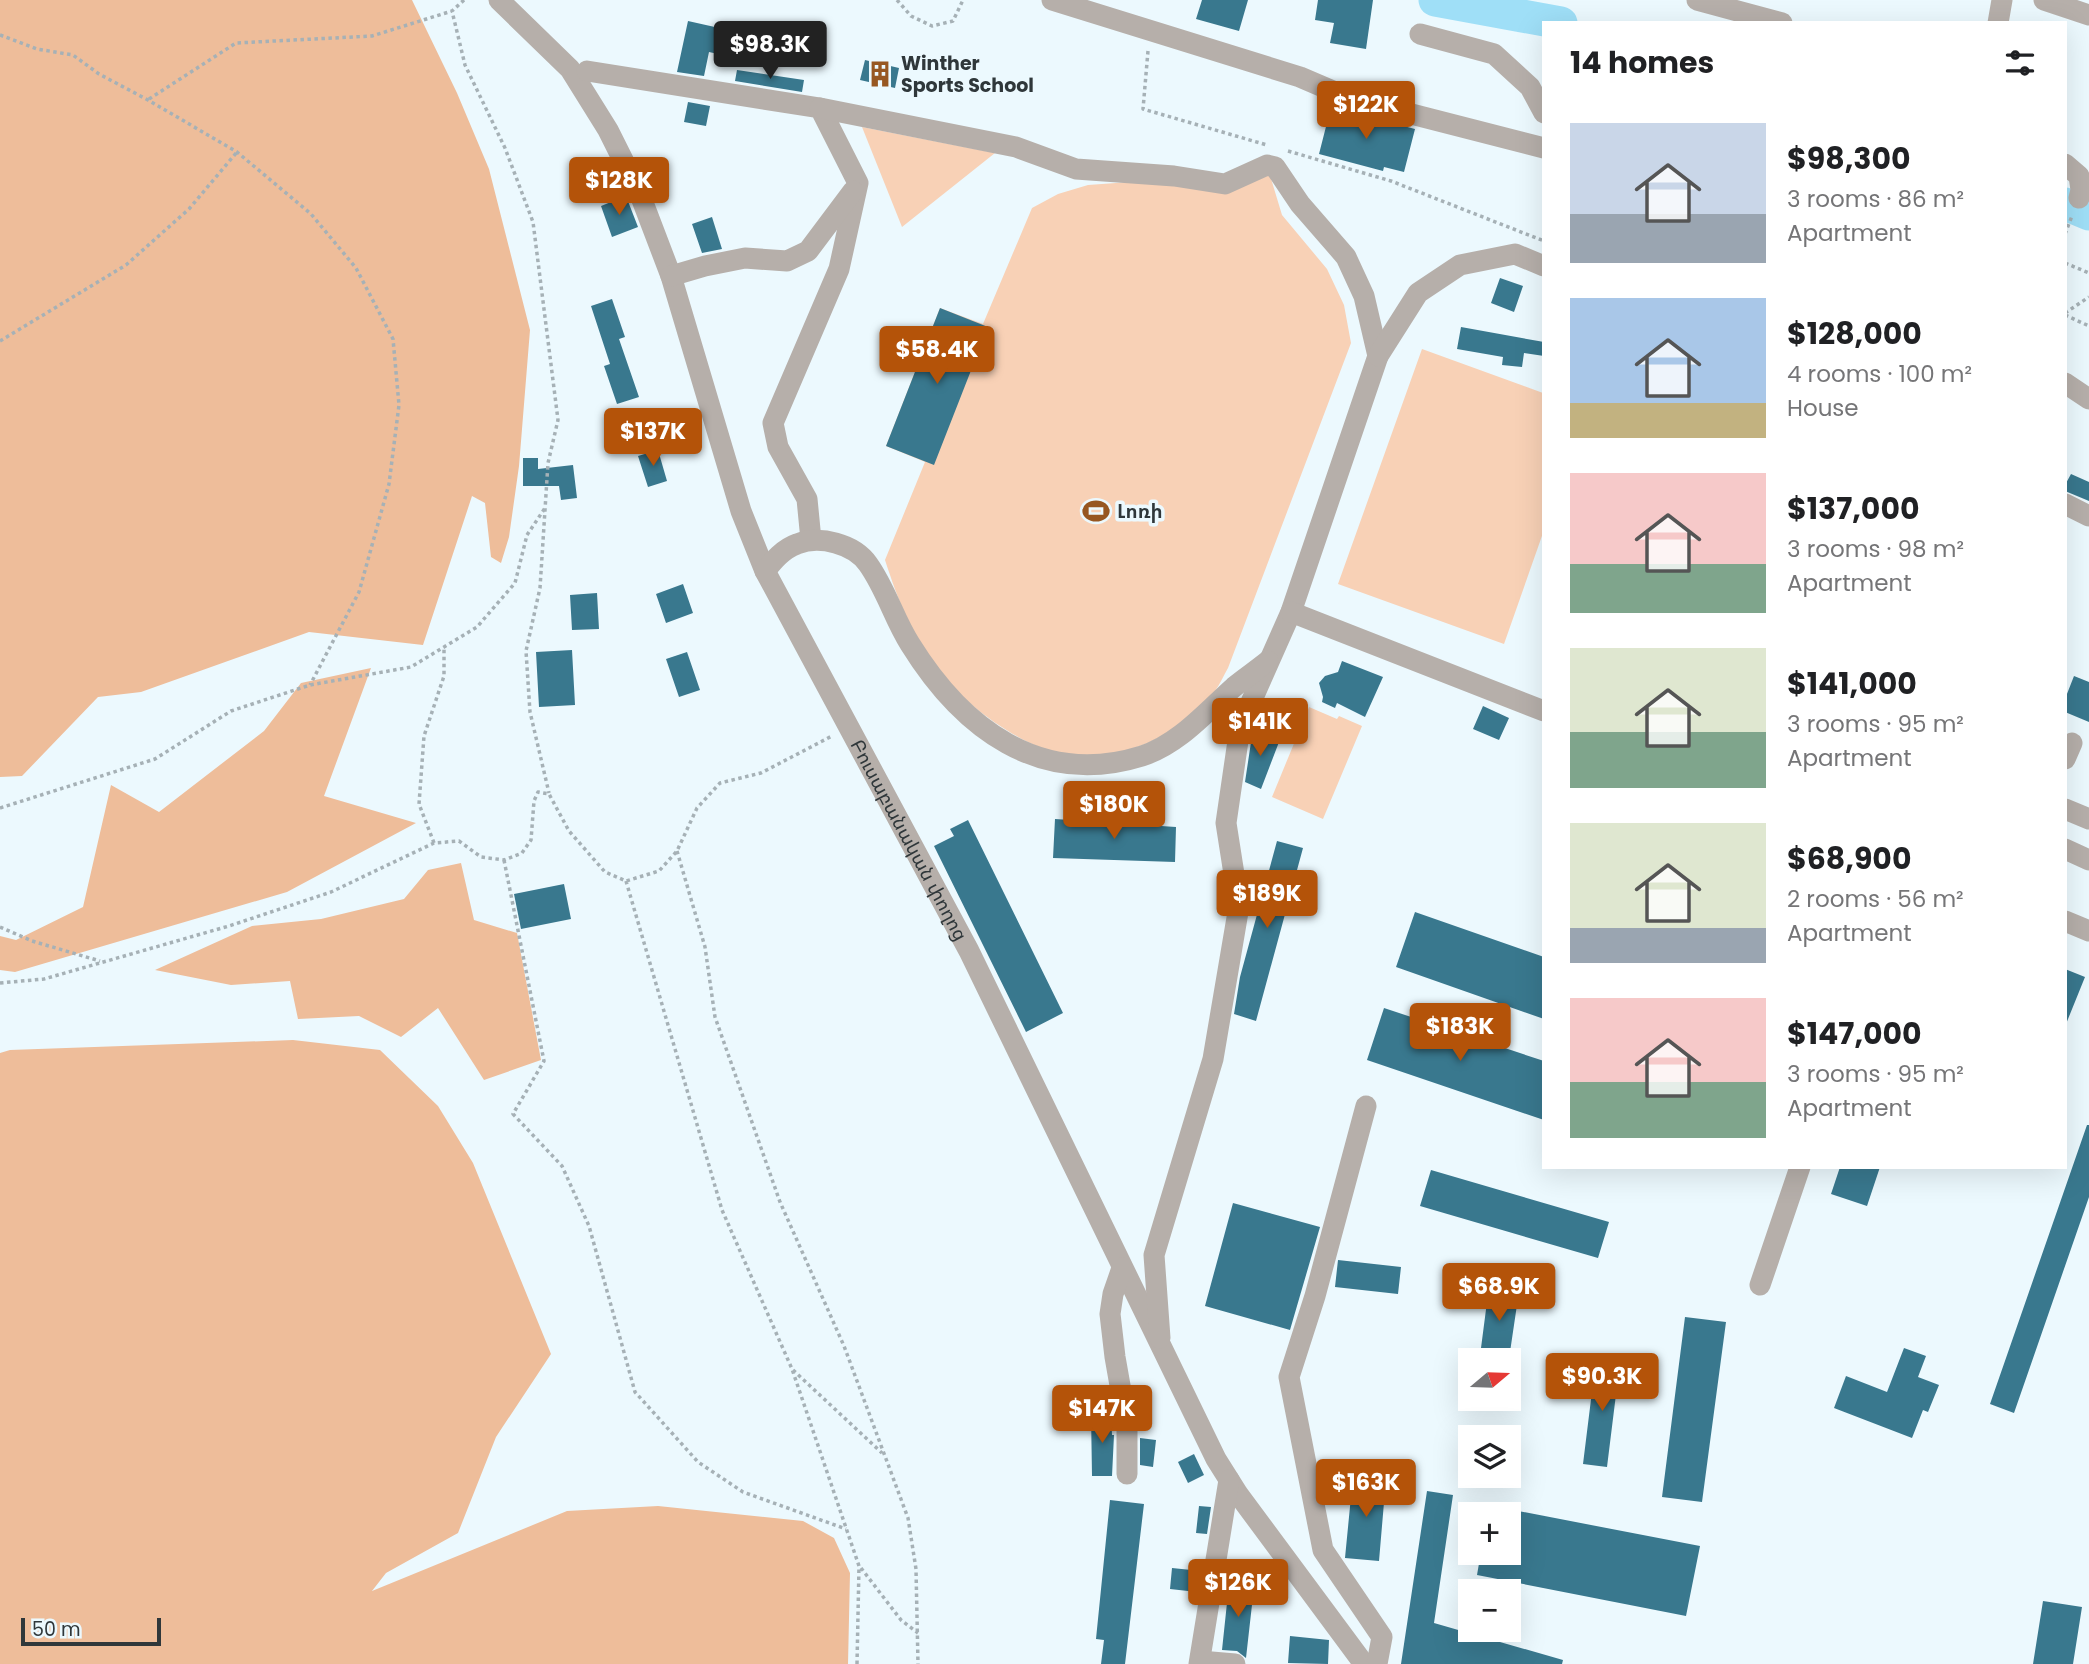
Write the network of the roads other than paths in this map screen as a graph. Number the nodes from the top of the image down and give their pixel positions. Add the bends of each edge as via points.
1 (499, 0) edge
2 (1052, 0) edge
3 (1697, 0) edge
4 (2002, 0) edge
5 (2044, 0) edge
6 (2089, 15) edge
7 (1775, 21) edge
8 (1998, 21) edge
9 (1420, 34) dead end
10 (587, 71) dead end
11 (821, 108) junction
12 (1542, 109) edge
13 (1542, 147) edge
14 (2067, 166) edge
15 (858, 183) junction
16 (2079, 198) dead end
17 (1542, 265) edge
18 (671, 276) junction
19 (1378, 356) junction
20 (2067, 384) edge
21 (2089, 399) edge
22 (2067, 505) edge
23 (2089, 516) edge
24 (811, 540) junction
25 (765, 571) junction
26 (1291, 612) junction
27 (1269, 660) junction
28 (1542, 710) edge
29 (2067, 809) edge
30 (2089, 819) edge
31 (2067, 850) edge
32 (2089, 860) edge
33 (2067, 922) edge
34 (2089, 930) edge
35 (1366, 1106) dead end
36 (1799, 1169) edge
37 (1122, 1268) junction
38 (1760, 1285) dead end
39 (1160, 1347) junction
40 (1127, 1474) dead end
41 (1229, 1480) junction
42 (1199, 1662) edge
43 (1234, 1664) edge
44 (1364, 1664) edge
45 (1377, 1664) edge

1 - 18 street, Բուսաբանական փողոց via 570,69 602,119 639,192
2 - 13 street via 1300,77 1349,98
3 - 7 street
4 - 8 street
5 - 6 street
9 - 12 street via 1494,54 1530,87
10 - 11 street
11 - 15 street
11 - 19 street via 1016,147 1076,169 1225,184 1267,165 1275,167 1346,257 1364,296
14 - 16 street via 2079,176
15 - 18 street via 808,251 787,261 745,258
15 - 24 street via 839,270 773,423 778,447 807,499
17 - 19 street via 1515,254 1460,265 1418,293
18 - 25 street, Բուսաբանական փողոց via 741,511
19 - 26 street
20 - 21 street
22 - 23 street
24 - 25 street via 795,544
24 - 27 street via 850,548 867,562 932,677 986,731 1024,754 1061,764 1108,765 1144,755 1177,738
25 - 37 street, Բուսաբանական փողոց via 975,964
26 - 27 street
26 - 28 street
27 - 39 street via 1240,727 1226,823 1239,906 1213,1059 1154,1255
29 - 30 street
31 - 32 street
33 - 34 street
35 - 45 street via 1289,1377 1324,1550 1382,1637
36 - 38 street
37 - 39 street, Բուսաբանական փողոց
37 - 40 street via 1110,1314 1127,1425
39 - 41 street, Բուսաբանական փողոց
41 - 42 street
41 - 44 street, Բուսաբանական փողոց
42 - 43 street

